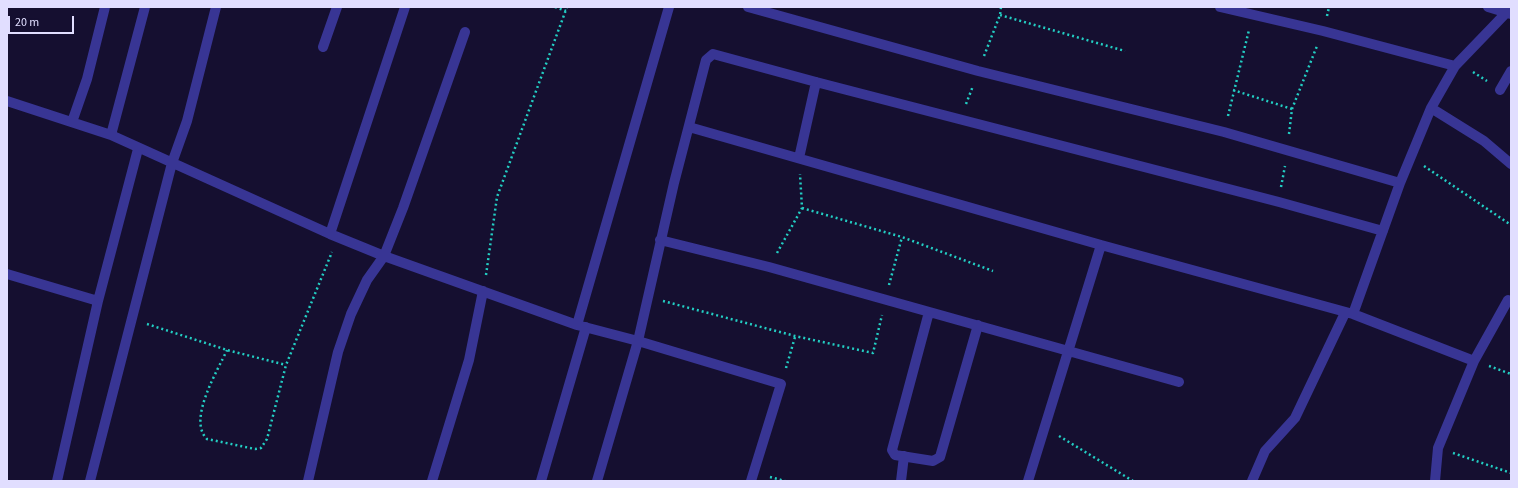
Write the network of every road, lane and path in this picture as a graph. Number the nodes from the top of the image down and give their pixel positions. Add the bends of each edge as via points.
1 (105, 7) edge
2 (145, 7) edge
3 (216, 7) edge
4 (336, 7) edge
5 (405, 7) edge
6 (555, 7) edge
7 (568, 7) edge
8 (669, 7) edge
9 (748, 7) edge
10 (1001, 7) edge
11 (1220, 7) edge
12 (1488, 7) edge
13 (566, 11) junction
14 (1509, 13) edge
15 (1000, 15) junction
16 (1252, 16) junction
17 (1323, 31) junction
18 (465, 32) dead end
19 (323, 47) dead end
20 (1125, 51) dead end
21 (1455, 66) junction
22 (978, 71) junction
23 (1511, 71) edge
24 (816, 82) junction
25 (1233, 90) junction
26 (1500, 90) joint
27 (7, 101) edge
28 (1431, 108) junction
29 (960, 120) junction
30 (72, 122) junction
31 (689, 127) junction
32 (1224, 132) junction
33 (111, 135) junction
34 (138, 149) junction
35 (1411, 156) junction
36 (799, 158) junction
37 (172, 163) junction
38 (1511, 164) edge
39 (1400, 183) junction
40 (802, 208) junction
41 (1511, 225) edge
42 (1383, 231) junction
43 (334, 235) junction
44 (902, 237) junction
45 (660, 240) junction
46 (1101, 245) junction
47 (384, 256) junction
48 (769, 267) junction
49 (993, 271) dead end
50 (7, 274) edge
51 (483, 290) junction
52 (647, 296) junction
53 (1508, 300) dead end
54 (98, 301) junction
55 (885, 301) junction
56 (929, 312) junction
57 (1349, 313) junction
58 (131, 318) junction
59 (978, 325) junction
60 (582, 326) junction
61 (795, 336) junction
62 (638, 340) junction
63 (227, 350) junction
64 (1068, 352) junction
65 (1474, 361) junction
66 (286, 365) junction
67 (1511, 374) edge
68 (1179, 382) dead end
69 (781, 384) junction
70 (1045, 427) junction
71 (1438, 448) junction
72 (904, 456) junction
73 (1511, 473) edge
74 (57, 481) edge
75 (90, 481) edge
76 (308, 481) edge
77 (432, 481) edge
78 (541, 481) edge
79 (597, 481) edge
80 (751, 481) edge
81 (901, 481) edge
82 (1028, 481) edge
83 (1133, 481) edge
84 (1252, 481) edge
85 (1435, 481) edge

1 - 30 street via 87,79
2 - 33 street
3 - 37 street via 187,121
4 - 19 street
5 - 43 street
6 - 13 path
7 - 13 path
8 - 60 street
9 - 22 street
10 - 15 path
11 - 16 street
12 - 14 street
13 - 51 path via 497,197
14 - 21 street
15 - 20 path
15 - 22 path
16 - 17 street
16 - 25 path
17 - 21 street
17 - 25 path via 1292,109
18 - 47 street via 406,202
21 - 26 path via 1476,73
21 - 28 street
22 - 29 path
22 - 32 street
23 - 26 street
24 - 29 street
24 - 31 street via 713,54 706,60
24 - 36 street
25 - 32 path
27 - 30 street
28 - 35 street
28 - 38 street via 1484,140
29 - 42 street
30 - 33 street
31 - 36 street
31 - 45 street
32 - 39 street
33 - 34 street
34 - 37 street
34 - 54 street
35 - 39 street
35 - 41 path
36 - 40 path
36 - 46 street
37 - 43 street
37 - 58 street
39 - 42 street
40 - 44 path
40 - 48 path
42 - 57 street
43 - 47 street
43 - 66 path
44 - 49 path
44 - 55 path
45 - 48 street
45 - 52 street
46 - 57 street
46 - 64 street
47 - 51 street
47 - 76 street via 367,280 338,352
48 - 55 street
50 - 54 street
51 - 60 street
51 - 77 street via 469,360
52 - 61 path
52 - 62 street
53 - 65 street
54 - 74 street
55 - 56 street
55 - 61 path via 873,353
56 - 59 street
56 - 72 street via 892,450 895,455
57 - 65 street
57 - 84 street via 1295,418 1265,451
58 - 63 path
58 - 75 street
59 - 64 street
59 - 72 street via 940,457 933,461
60 - 62 street
60 - 78 street
61 - 69 path
62 - 69 street
62 - 79 street
63 - 66 path
63 - 66 path via 201,408 200,426 202,434 207,438 260,448 267,439
64 - 68 street
64 - 70 street
65 - 67 path
65 - 71 street
69 - 80 street
70 - 82 street
70 - 83 path
71 - 73 path
71 - 85 street
72 - 81 street

